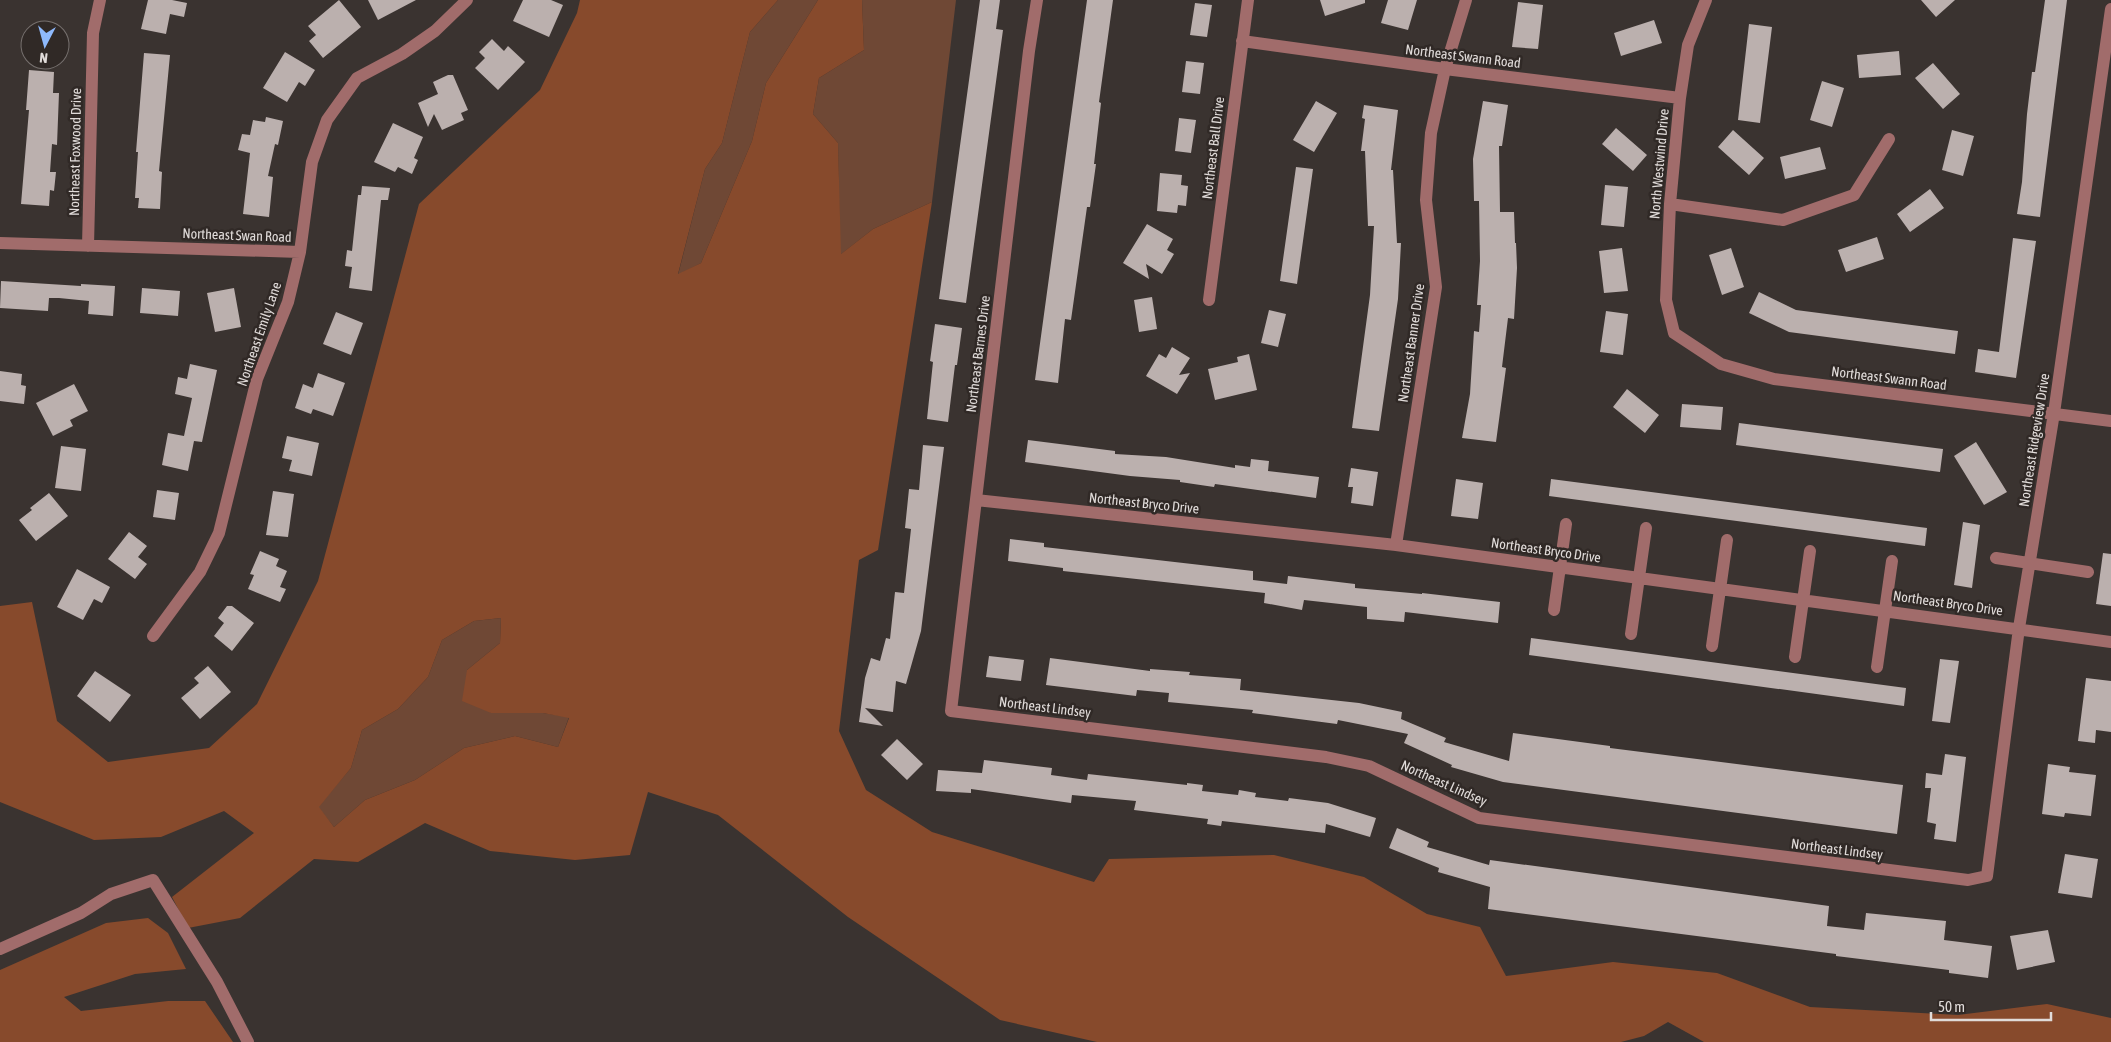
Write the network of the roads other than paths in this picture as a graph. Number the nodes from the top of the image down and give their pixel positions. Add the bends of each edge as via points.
1 (100, 0) edge
2 (467, 0) edge
3 (1037, 0) edge
4 (1248, 0) edge
5 (1466, 0) edge
6 (1706, 0) edge
7 (2111, 9) edge
8 (1242, 41) junction
9 (1445, 70) junction
10 (1680, 98) junction
11 (1890, 139) dead end
12 (1670, 204) junction
13 (0, 243) edge
14 (88, 246) junction
15 (300, 252) junction
16 (1209, 300) dead end
17 (1674, 333) joint
18 (2054, 413) junction
19 (2111, 421) edge
20 (976, 500) junction
21 (1566, 524) dead end
22 (1646, 528) dead end
23 (1728, 540) dead end
24 (1396, 545) junction
25 (1810, 551) dead end
26 (1996, 558) dead end
27 (1892, 561) dead end
28 (2030, 563) junction
29 (1560, 567) junction
30 (2088, 572) dead end
31 (1638, 578) junction
32 (1720, 588) junction
33 (1803, 599) junction
34 (1554, 610) dead end
35 (1885, 610) junction
36 (2019, 628) junction
37 (1630, 634) dead end
38 (153, 636) dead end
39 (2111, 642) edge
40 (1712, 646) dead end
41 (1795, 657) dead end
42 (1877, 667) dead end
43 (951, 711) joint
44 (1987, 876) joint
45 (0, 949) edge
46 (248, 1042) edge

1 - 14 street, Northeast Foxwood Drive via 93,33
2 - 15 street, Northeast Emily Lane via 435,31 402,54 357,78 327,120 312,162
3 - 20 street, Northeast Barnes Drive
4 - 8 street, Northeast Ball Drive
5 - 9 street, Northeast Banner Drive
6 - 10 street, North Westwind Drive via 1688,45
7 - 18 street, Northeast Ridgeview Drive
8 - 9 street, Northeast Swann Road
8 - 16 street, Northeast Ball Drive
9 - 10 street, Northeast Swann Road
9 - 24 street, Northeast Banner Drive via 1431,133 1426,200 1436,287
10 - 12 street, North Westwind Drive
11 - 12 street via 1854,195 1783,220
12 - 17 street, North Westwind Drive via 1666,300
13 - 14 street
14 - 15 street, Northeast Swan Road
15 - 38 street, Northeast Emily Lane via 288,302 257,379 219,534 200,572
17 - 18 street, Northeast Swann Road via 1721,364 1774,379
18 - 19 street, Northeast Swann Road
18 - 28 street, Northeast Ridgeview Drive
20 - 24 street, Northeast Bryco Drive
20 - 43 street, Northeast Barnes Drive
21 - 29 street
22 - 31 street
23 - 32 street
24 - 29 street, Northeast Bryco Drive
25 - 33 street
26 - 28 street
27 - 35 street
28 - 30 street
28 - 36 street, Northeast Ridgeview Drive
29 - 31 street, Northeast Bryco Drive
29 - 34 street
31 - 32 street, Northeast Bryco Drive
31 - 37 street
32 - 33 street, Northeast Bryco Drive
32 - 40 street
33 - 35 street, Northeast Bryco Drive
33 - 41 street
35 - 36 street, Northeast Bryco Drive
35 - 42 street
36 - 39 street, Northeast Bryco Drive
36 - 44 street, Northeast Ridgeview Drive
43 - 44 street, Northeast Lindsey via 1361,764 1479,818 1968,880
45 - 46 street via 81,913 110,894 153,880 217,982

